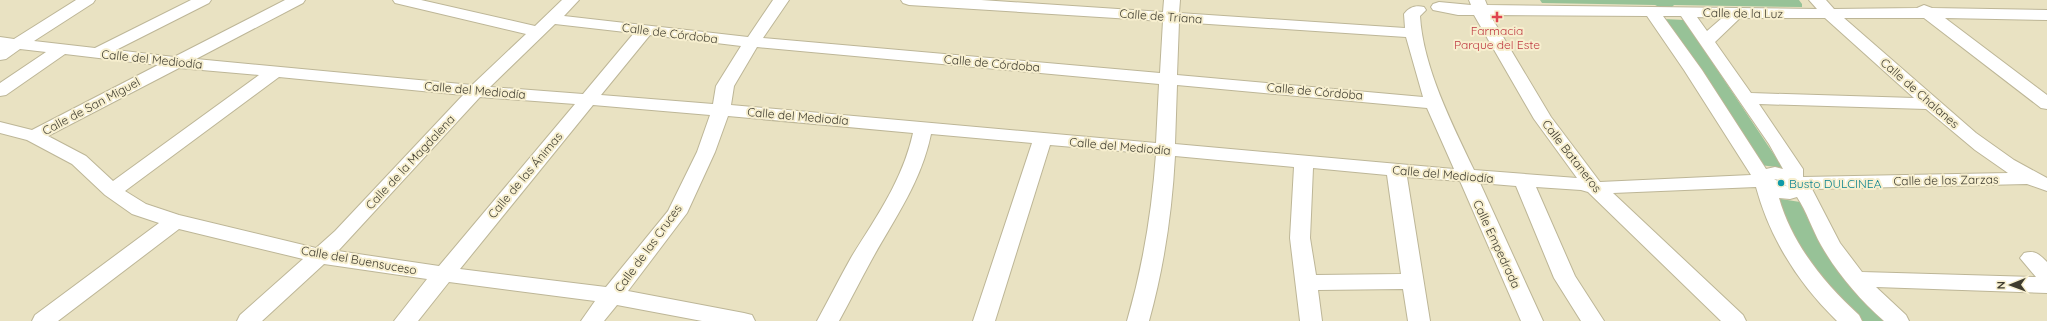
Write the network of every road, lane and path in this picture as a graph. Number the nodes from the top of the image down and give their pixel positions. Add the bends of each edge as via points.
1 (87, 0) edge
2 (203, 0) edge
3 (297, 0) edge
4 (401, 0) edge
5 (571, 0) edge
6 (781, 0) edge
7 (909, 0) edge
8 (1172, 0) edge
9 (1818, 0) edge
10 (1425, 4) edge
11 (1478, 5) edge
12 (1920, 6) edge
13 (1608, 10) junction
14 (1652, 11) junction
15 (1685, 11) junction
16 (1736, 13) junction
17 (1830, 14) junction
18 (2047, 15) edge
19 (1171, 18) junction
20 (551, 19) junction
21 (646, 30) junction
22 (536, 31) junction
23 (1413, 33) junction
24 (1669, 35) junction
25 (1707, 40) junction
26 (752, 42) junction
27 (9, 43) edge
28 (62, 49) junction
29 (98, 53) junction
30 (0, 56) edge
31 (174, 62) junction
32 (276, 71) junction
33 (1167, 78) junction
34 (476, 90) junction
35 (0, 91) edge
36 (1746, 98) junction
37 (588, 99) junction
38 (1434, 102) junction
39 (1930, 104) junction
40 (2047, 104) edge
41 (721, 110) junction
42 (0, 127) edge
43 (923, 129) junction
44 (34, 136) junction
45 (1043, 139) junction
46 (1165, 149) junction
47 (1304, 162) junction
48 (1396, 170) junction
49 (1466, 176) junction
50 (2041, 179) edge
51 (1524, 181) junction
52 (1764, 181) junction
53 (1796, 183) junction
54 (1595, 188) junction
55 (112, 191) junction
56 (175, 220) junction
57 (320, 256) junction
58 (2031, 258) dead end
59 (443, 274) junction
60 (2047, 275) edge
61 (1856, 279) junction
62 (1414, 281) junction
63 (1307, 283) junction
64 (2047, 285) edge
65 (613, 296) junction
66 (43, 321) edge
67 (248, 321) edge
68 (404, 321) edge
69 (592, 321) edge
70 (744, 321) edge
71 (828, 321) edge
72 (984, 321) edge
73 (1138, 321) edge
74 (1311, 321) edge
75 (1419, 321) edge
76 (1532, 321) edge
77 (1593, 321) edge
78 (1735, 321) edge
79 (1851, 321) edge
80 (1898, 321) edge

1 - 27 street
2 - 29 street
3 - 31 street, Calle de San Miguel
4 - 22 street
5 - 20 street, Calle de la Magdalena
6 - 26 street, Calle de las Cruces
7 - 19 street, Calle de Triana
8 - 19 street
9 - 17 street, Calle de Chalanes
10 - 11 street, Calle de la Luz
10 - 23 street, Calle Empedrada via 1412,14
11 - 13 street, Calle de la Luz
11 - 54 street, Calle Bataneros via 1485,22 1543,119
12 - 17 street, Calle de la Luz
12 - 18 street, Calle de la Luz
12 - 40 street
13 - 14 street, Calle de la Luz
13 - 24 street
14 - 15 street, Calle de la Luz
14 - 24 street
15 - 16 street, Calle de la Luz
15 - 25 street
16 - 17 street, Calle de la Luz
16 - 25 street
17 - 39 street, Calle de Chalanes
19 - 23 street, Calle de Triana
19 - 33 street
20 - 21 street, Calle de Córdoba
20 - 22 street, Calle de la Magdalena
21 - 26 street, Calle de Córdoba
21 - 37 street, Calle de las Ánimas
22 - 34 street, Calle de la Magdalena
23 - 38 street, Calle Empedrada
24 - 52 street
25 - 36 street
26 - 33 street, Calle de Córdoba
26 - 41 street, Calle de las Cruces via 725,86
27 - 28 street, Calle del Mediodía
27 - 30 street
28 - 29 street, Calle del Mediodía
28 - 35 street
29 - 31 street, Calle del Mediodía
31 - 32 street, Calle del Mediodía
31 - 44 street, Calle de San Miguel
32 - 34 street, Calle del Mediodía
32 - 55 street
33 - 38 street, Calle de Córdoba
33 - 46 street
34 - 37 street, Calle del Mediodía
34 - 57 street, Calle de la Magdalena via 342,236
36 - 39 street
36 - 53 street via 1793,169
37 - 41 street, Calle del Mediodía
37 - 59 street, Calle de las Ánimas
38 - 49 street, Calle Empedrada
39 - 50 street, Calle de Chalanes via 1986,150
41 - 43 street, Calle del Mediodía
41 - 65 street, Calle de las Cruces via 706,152 677,212
42 - 44 street, Calle del Buensuceso
43 - 45 street, Calle del Mediodía
43 - 71 street via 919,148 903,190 860,261
44 - 55 street, Calle del Buensuceso via 79,160
45 - 46 street, Calle del Mediodía
45 - 72 street
46 - 47 street, Calle del Mediodía
46 - 73 street via 1160,221 1145,303
47 - 48 street, Calle del Mediodía
47 - 63 street via 1300,238
48 - 49 street, Calle del Mediodía
48 - 62 street
49 - 51 street, Calle del Mediodía
49 - 76 street, Calle Empedrada
50 - 53 street, Calle de las Zarzas
51 - 54 street, Calle del Mediodía via 1582,184
51 - 77 street via 1565,278
52 - 53 street via 1775,190 1787,193 1796,191
52 - 54 street
52 - 79 street via 1774,212 1800,262
53 - 61 street via 1807,198 1831,245
54 - 78 street, Calle Bataneros
55 - 56 street, Calle del Buensuceso via 139,208
56 - 57 street, Calle del Buensuceso
56 - 66 street
57 - 59 street, Calle del Buensuceso
57 - 67 street, Calle de la Magdalena
58 - 60 street
59 - 65 street, Calle del Buensuceso
59 - 68 street, Calle de las Ánimas
61 - 64 street
61 - 80 street via 1878,304
62 - 63 street
62 - 75 street
63 - 74 street
65 - 69 street, Calle de las Cruces
65 - 70 street, Calle del Buensuceso

